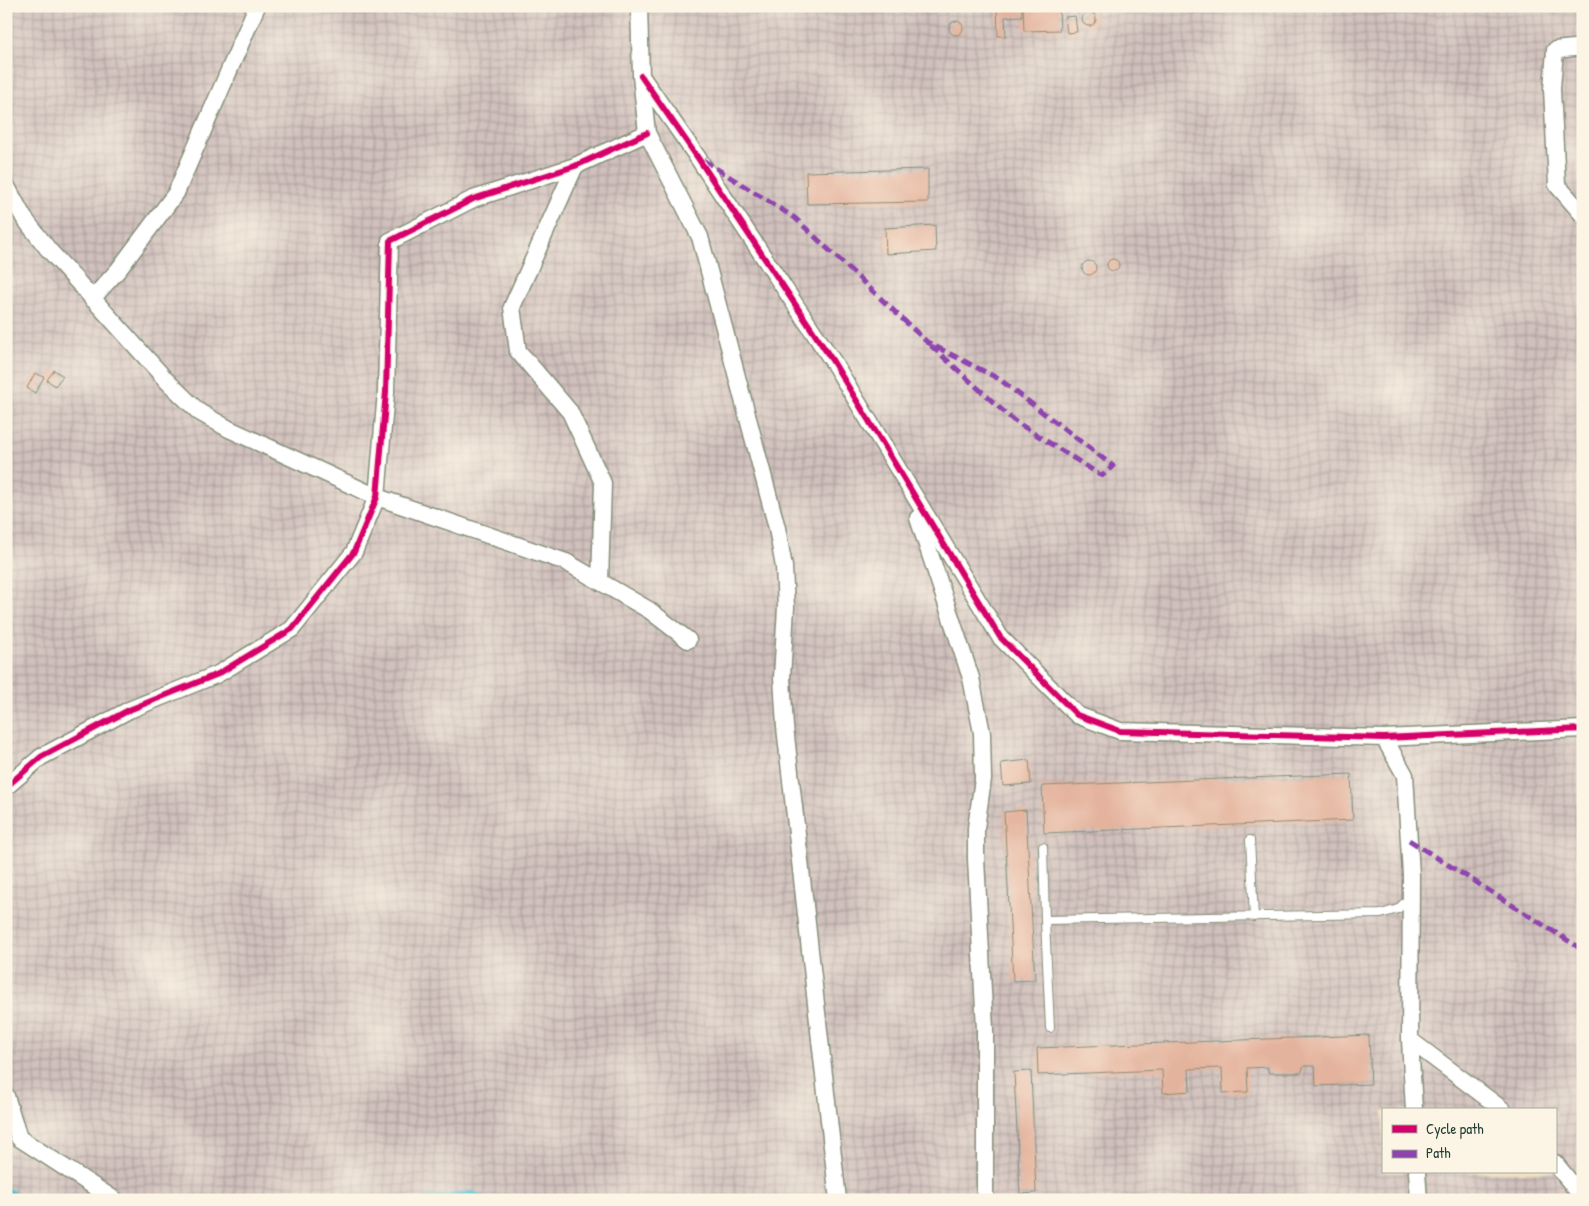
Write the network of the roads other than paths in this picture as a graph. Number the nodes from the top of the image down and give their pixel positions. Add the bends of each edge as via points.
1 (257, 6) edge
2 (639, 6) edge
3 (1583, 47) edge
4 (641, 76) junction
5 (647, 133) junction
6 (575, 166) junction
7 (6, 185) edge
8 (1583, 215) edge
9 (92, 299) junction
10 (908, 488) junction
11 (376, 497) junction
12 (600, 582) junction
13 (688, 640) dead end
14 (1583, 729) edge
15 (1384, 738) junction
16 (6, 788) edge
17 (1250, 840) dead end
18 (1043, 847) dead end
19 (1411, 897) junction
20 (1254, 918) junction
21 (1045, 920) junction
22 (1050, 1028) dead end
23 (1410, 1040) junction
24 (6, 1096) edge
25 (1414, 1108) edge
26 (1500, 1108) edge
27 (1556, 1164) edge
28 (1417, 1174) edge
29 (1583, 1198) edge
30 (115, 1200) edge
31 (838, 1200) edge
32 (985, 1200) edge
33 (1419, 1200) edge

1 - 9 street via 176,193 119,269
2 - 4 street
3 - 8 street via 1555,50 1552,89 1557,185
4 - 5 street
4 - 10 street via 832,360 878,431
5 - 6 street
5 - 31 street via 700,237 777,528 784,567 786,606 782,678 785,727
6 - 11 street via 473,199 390,240 386,392
6 - 12 street via 512,307 518,350 570,412 603,483
7 - 9 street via 42,242
9 - 11 street via 199,412
10 - 15 street via 1000,637 1077,715 1120,731
10 - 32 street via 971,678 982,733 976,859 985,1029
11 - 12 street via 566,562
11 - 16 street via 354,552 292,628 218,674 129,710 41,757
12 - 13 street via 648,610
14 - 15 street
15 - 19 street via 1405,774
17 - 20 lane
18 - 21 lane
19 - 20 lane via 1398,909 1381,914
19 - 23 street
20 - 21 lane
21 - 22 lane
23 - 25 street
23 - 26 street
24 - 30 street via 19,1138
27 - 29 street
28 - 33 street

